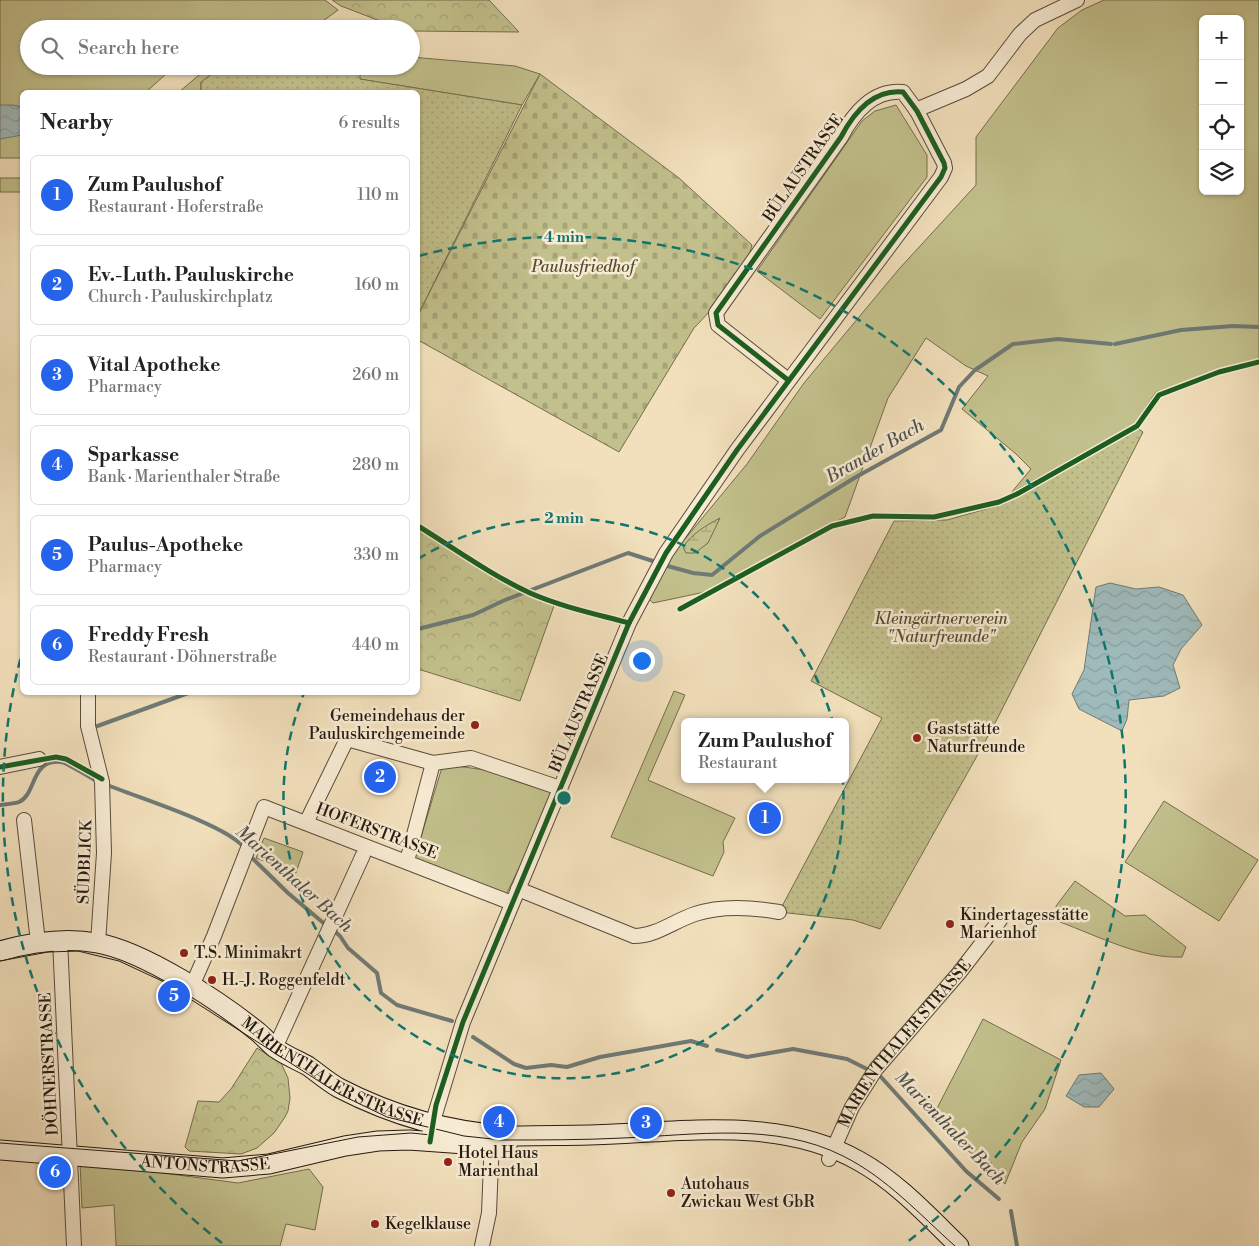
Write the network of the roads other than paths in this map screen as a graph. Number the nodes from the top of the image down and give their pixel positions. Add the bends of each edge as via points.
1 (1077, 0) edge
2 (916, 110) junction
3 (788, 380) junction
4 (88, 695) edge
5 (38, 759) dead end
6 (433, 763) junction
7 (0, 767) edge
8 (560, 788) junction
9 (24, 820) dead end
10 (306, 823) junction
11 (363, 855) dead end
12 (407, 861) junction
13 (518, 889) junction
14 (512, 903) junction
15 (779, 912) dead end
16 (1000, 920) dead end
17 (60, 940) junction
18 (38, 942) junction
19 (98, 943) junction
20 (0, 951) edge
21 (192, 986) junction
22 (275, 1048) junction
23 (384, 1110) junction
24 (430, 1133) junction
25 (409, 1140) joint
26 (378, 1141) junction
27 (492, 1141) junction
28 (0, 1150) edge
29 (831, 1154) junction
30 (71, 1156) junction
31 (74, 1246) edge
32 (482, 1246) edge
33 (943, 1246) edge
34 (959, 1246) edge

1 - 2 street via 1035,20 988,76
2 - 3 street, BÜLAUSTRASSE via 944,163 941,177
2 - 3 street, BÜLAUSTRASSE via 902,92 895,91 860,107 716,313 718,324
3 - 8 street, BÜLAUSTRASSE via 666,552 629,623
4 - 19 street, SÜDBLICK via 88,726 103,785 104,853
5 - 7 street
6 - 8 street via 471,758
6 - 10 street via 347,739
6 - 12 street
8 - 13 street, BÜLAUSTRASSE
9 - 18 street
10 - 12 street, HOFERSTRASSE
10 - 21 street, HOFERSTRASSE via 264,807
11 - 22 street
12 - 14 street, HOFERSTRASSE
13 - 14 street, BÜLAUSTRASSE
13 - 15 street via 634,936 646,936 706,911 752,908
14 - 24 street, BÜLAUSTRASSE via 456,1040
16 - 29 street, MARIENTHALER STRASSE via 949,986 874,1072 852,1106
17 - 18 main road, MARIENTHALER STRASSE
17 - 19 main road, MARIENTHALER STRASSE
17 - 30 street, DÖHNERSTRASSE
18 - 20 main road, MARIENTHALER STRASSE
19 - 21 main road, MARIENTHALER STRASSE via 160,968
21 - 22 main road, MARIENTHALER STRASSE via 258,1032
22 - 23 main road, MARIENTHALER STRASSE via 337,1087
23 - 24 main road, MARIENTHALER STRASSE
23 - 26 main road via 388,1129
24 - 25 main road, MARIENTHALER STRASSE
24 - 27 main road, MARIENTHALER STRASSE
25 - 26 main road, ANTONSTRASSE
26 - 30 main road, ANTONSTRASSE via 269,1164 223,1168
27 - 29 main road, MARIENTHALER STRASSE via 729,1130 790,1136
27 - 32 street via 489,1213
28 - 30 main road, ANTONSTRASSE
29 - 33 main road, MARIENTHALER STRASSE via 872,1184
29 - 34 main road, MARIENTHALER STRASSE via 876,1171
30 - 31 street, DÖHNERSTRASSE

